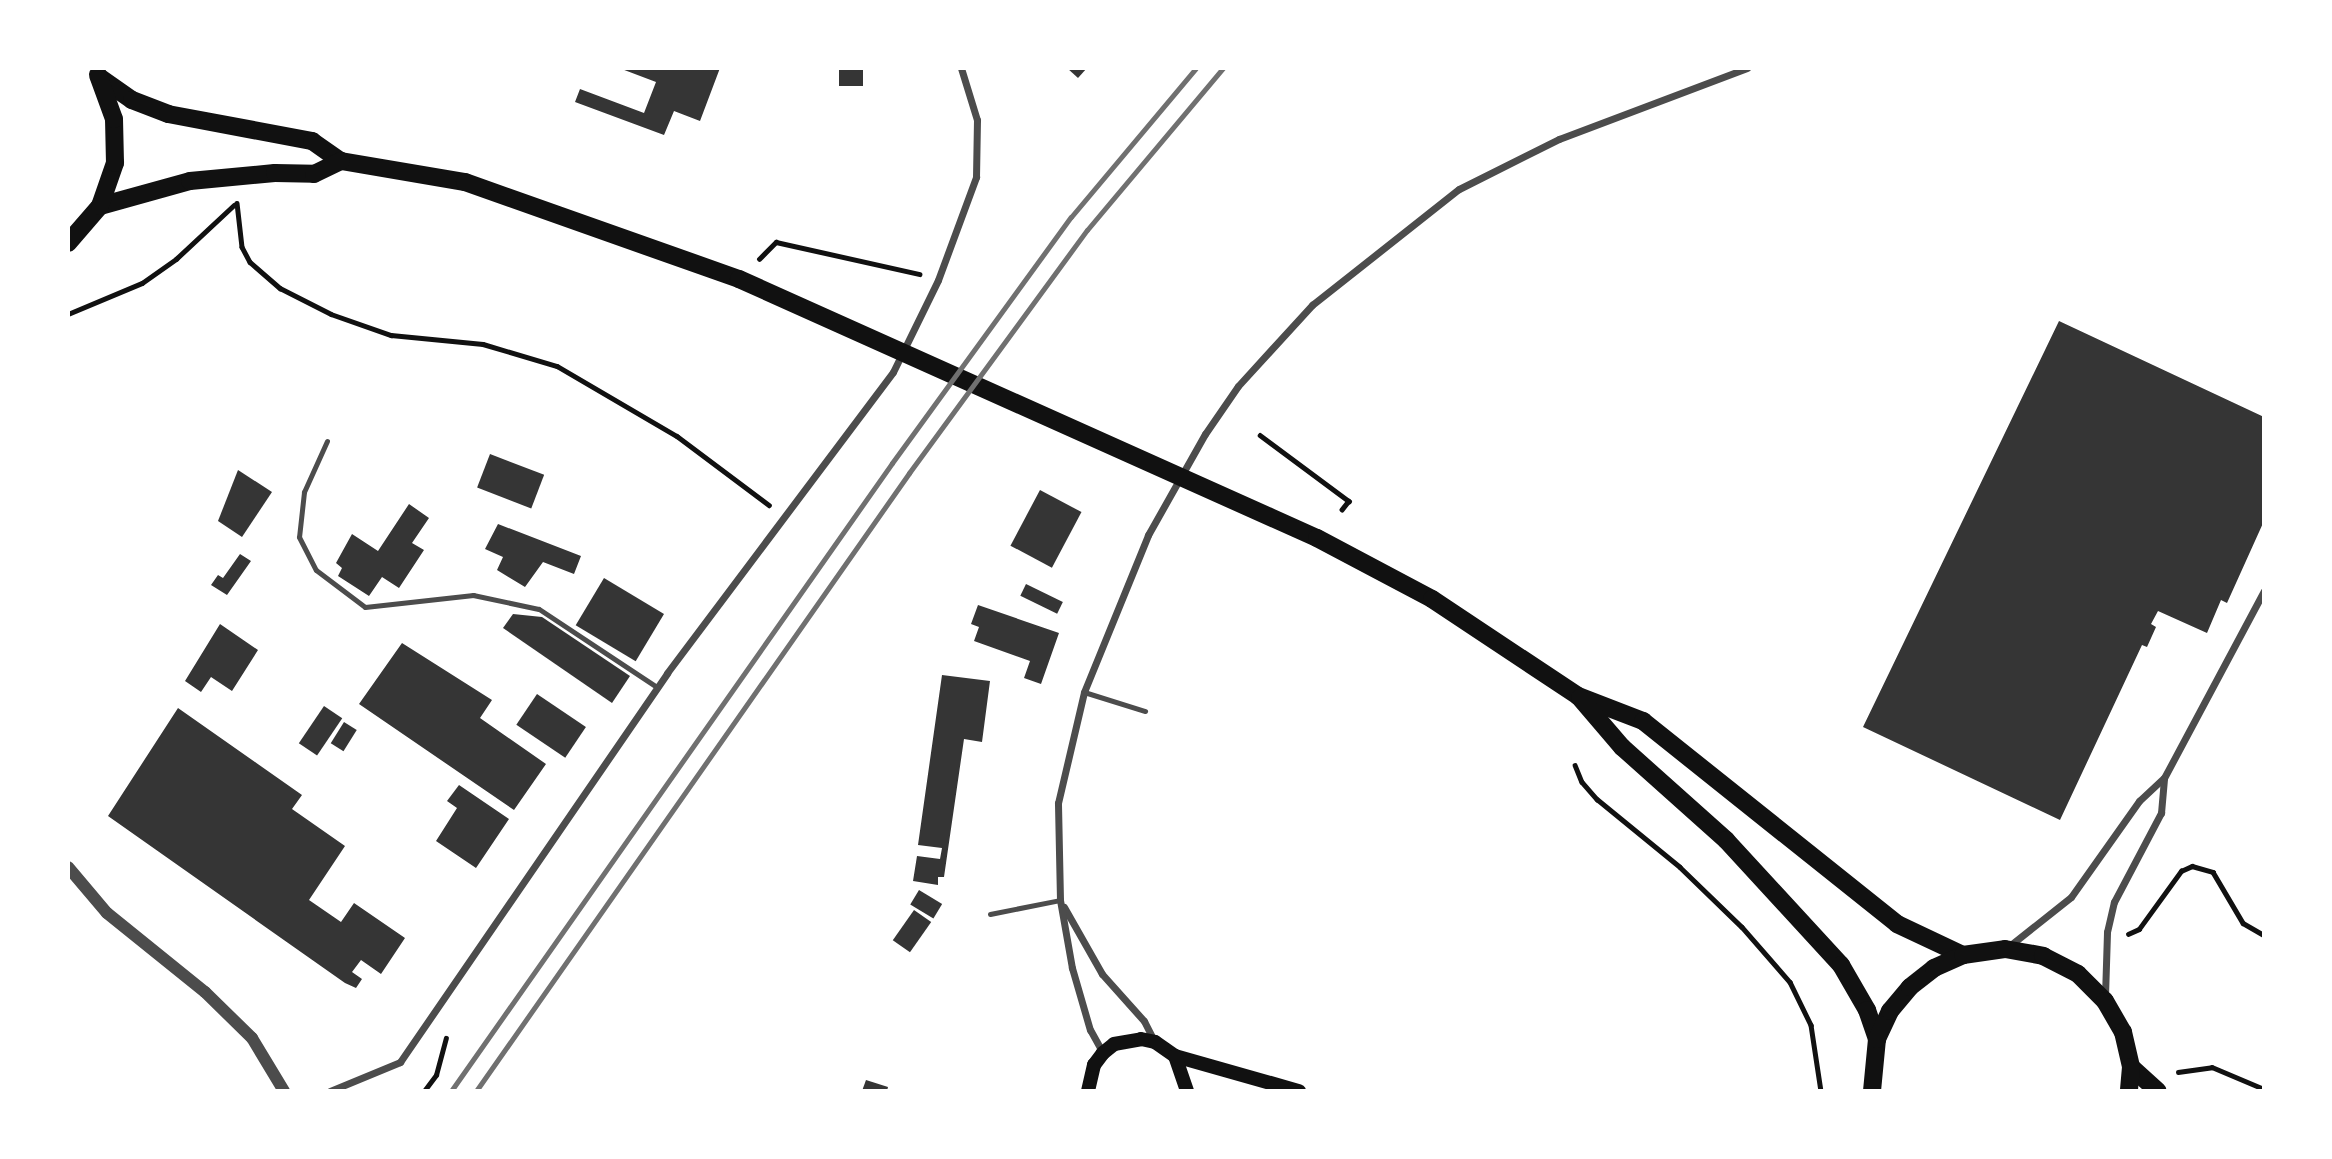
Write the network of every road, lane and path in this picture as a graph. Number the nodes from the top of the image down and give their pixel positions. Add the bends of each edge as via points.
1 (961, 68) edge
2 (1747, 68) edge
3 (96, 72) edge
4 (341, 161) junction
5 (100, 206) junction
6 (776, 242) dead end
7 (68, 243) edge
8 (938, 280) junction
9 (68, 314) edge
10 (1260, 435) dead end
11 (327, 441) dead end
12 (1342, 510) dead end
13 (783, 517) junction
14 (2264, 591) edge
15 (657, 687) junction
16 (1084, 692) junction
17 (1578, 696) junction
18 (1145, 712) dead end
19 (1575, 765) dead end
20 (2164, 778) junction
21 (68, 867) edge
22 (1060, 900) junction
23 (990, 914) dead end
24 (2131, 923) dead end
25 (2264, 935) edge
26 (2005, 949) junction
27 (1962, 955) junction
28 (2105, 1001) junction
29 (435, 1010) junction
30 (1877, 1039) junction
31 (1154, 1042) junction
32 (1103, 1053) junction
33 (1175, 1056) junction
34 (2131, 1066) junction
35 (2178, 1072) dead end
36 (2264, 1089) edge
37 (284, 1091) edge
38 (330, 1091) edge
39 (424, 1091) edge
40 (1088, 1091) edge
41 (1187, 1091) edge
42 (1299, 1091) edge
43 (1821, 1091) edge
44 (1872, 1091) edge
45 (2129, 1091) edge
46 (2158, 1091) edge

1 - 8 street via 978,120 976,177
2 - 16 street via 1609,118 1493,170 1418,218 1312,305 1238,386 1205,434 1148,535
3 - 4 main road via 132,100 168,114 312,141
3 - 5 main road via 114,119 115,152
4 - 5 main road via 314,174 218,177
4 - 17 main road via 465,183 760,289 1317,538 1432,599
5 - 7 main road
6 - 8 path via 885,263
8 - 13 street via 893,372
9 - 13 path via 142,283 176,259 237,202 242,247 250,262 280,288 331,314 391,335 483,344 557,366 677,436
10 - 12 path via 1349,501
11 - 15 lane via 304,492 299,537 316,570 365,607 473,595 539,609
13 - 15 street
14 - 20 street
15 - 29 street
16 - 18 lane
16 - 22 street via 1058,803
17 - 27 main road via 1643,721 1780,825 1897,924
17 - 30 main road via 1622,747 1726,840 1841,965 1867,1010
19 - 43 path via 1597,799 1680,867 1790,982 1811,1025
20 - 26 street via 2139,801 2071,897
20 - 28 street via 2161,813 2114,902 2104,967
21 - 37 street via 107,913 205,992 252,1038
22 - 23 lane
22 - 31 street via 1102,974 1143,1021
22 - 32 street via 1072,968 1090,1030
24 - 25 path via 2128,934 2139,929 2181,871 2192,866 2213,872 2243,923
26 - 27 main road
26 - 28 main road via 2043,956 2078,974
27 - 30 main road via 1934,968 1910,987 1890,1011
28 - 34 main road via 2123,1032
29 - 38 street via 400,1062
29 - 39 path via 446,1037 436,1075
30 - 44 main road
31 - 32 main road via 1127,1040
31 - 33 main road
32 - 40 main road via 1094,1065
33 - 41 main road
33 - 42 main road
34 - 45 main road
34 - 46 main road
35 - 36 path via 2212,1067

